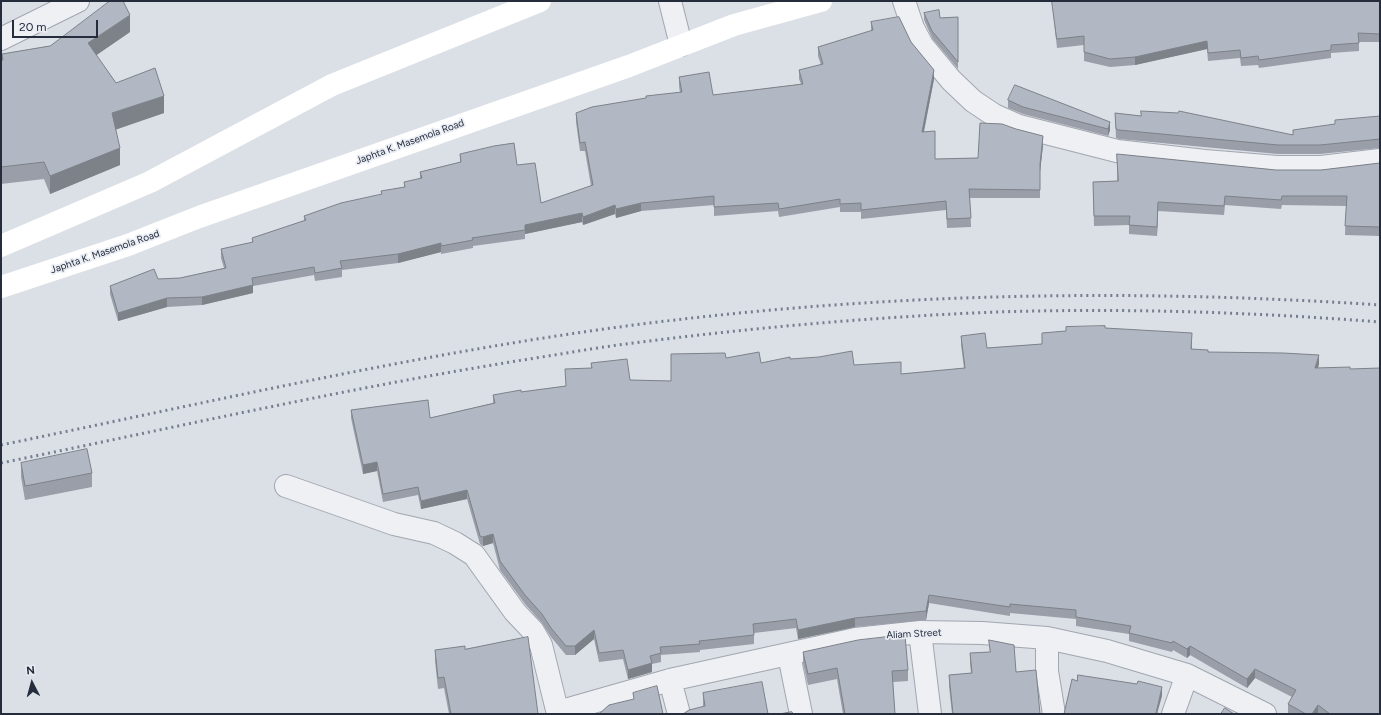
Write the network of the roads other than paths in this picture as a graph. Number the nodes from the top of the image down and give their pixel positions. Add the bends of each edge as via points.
1 (78, 1) edge
2 (540, 1) edge
3 (670, 1) edge
4 (821, 1) edge
5 (904, 1) edge
6 (1, 39) edge
7 (681, 45) junction
8 (1380, 160) edge
9 (1, 246) edge
10 (1, 287) edge
11 (286, 486) dead end
12 (920, 632) junction
13 (1047, 638) junction
14 (789, 655) junction
15 (1187, 675) junction
16 (670, 680) junction
17 (558, 713) edge
18 (679, 714) edge
19 (801, 714) edge
20 (930, 714) edge
21 (1054, 714) edge
22 (1173, 714) edge
23 (1265, 714) edge

1 - 6 street
2 - 9 main road via 332,85 150,182
3 - 7 street
4 - 7 main road, Japhta K. Masemola Road via 734,25
5 - 8 street via 922,45 951,80 973,101 994,115 1019,126 1117,151 1205,161 1277,167 1321,167
7 - 10 main road, Japhta K. Masemola Road via 629,66 206,215 128,245
11 - 17 street via 394,524 434,533 474,556 515,612 533,631 540,646
12 - 13 street, Aliam Street
12 - 14 street, Aliam Street via 856,639
12 - 20 street
13 - 15 street, Aliam Street via 1107,651
13 - 21 street via 1047,671
14 - 16 street, Aliam Street
14 - 19 street
15 - 22 street
15 - 23 street, Aliam Street
16 - 17 street, Aliam Street
16 - 18 street

